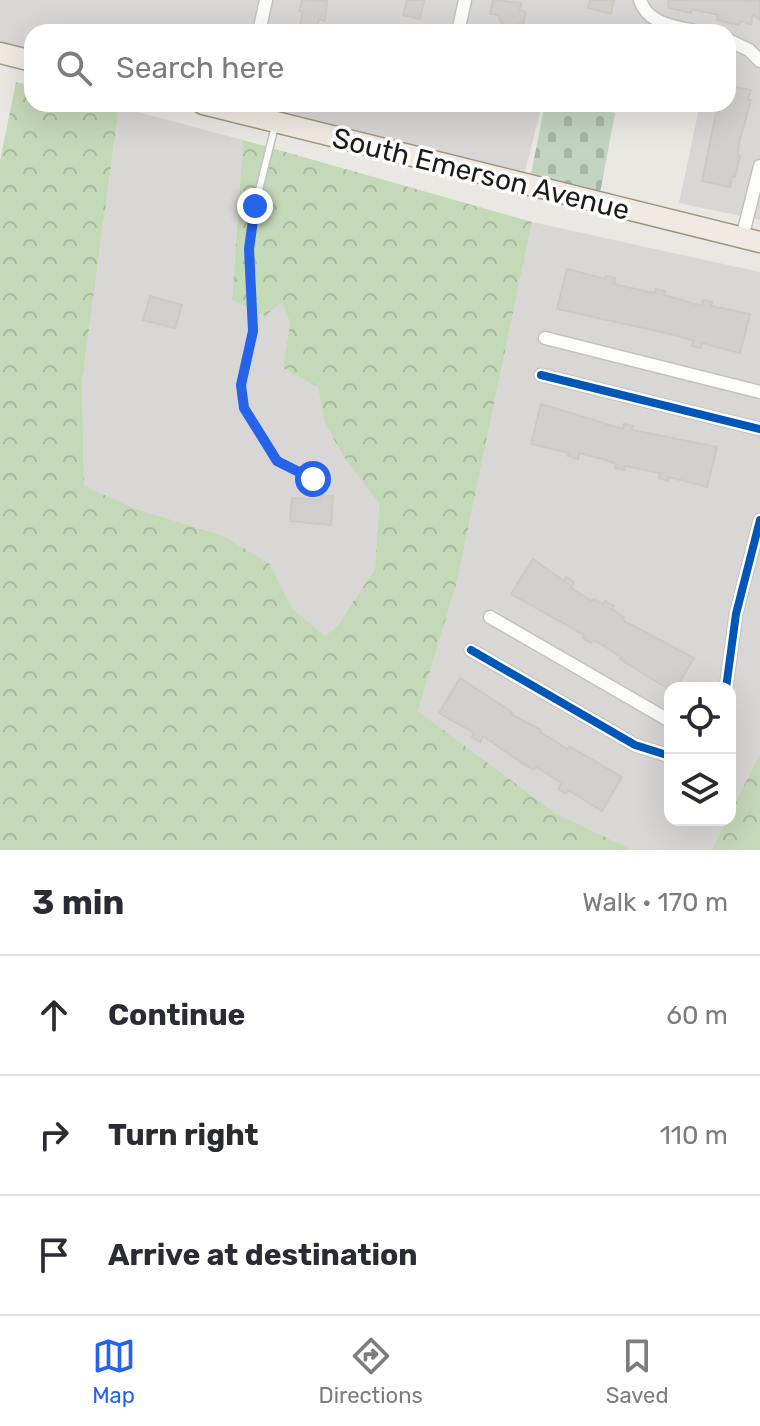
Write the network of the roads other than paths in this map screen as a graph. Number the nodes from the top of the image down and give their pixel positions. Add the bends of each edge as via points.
1 (266, 0) edge
2 (465, 0) edge
3 (640, 0) edge
4 (261, 24) edge
5 (460, 24) edge
6 (668, 24) edge
7 (736, 44) edge
8 (0, 53) edge
9 (24, 59) edge
10 (760, 61) edge
11 (250, 112) edge
12 (276, 122) junction
13 (760, 166) edge
14 (751, 240) edge
15 (545, 338) dead end
16 (541, 375) dead end
17 (760, 392) edge
18 (760, 429) edge
19 (313, 479) dead end
20 (760, 520) edge
21 (490, 617) dead end
22 (471, 650) dead end
23 (727, 682) edge
24 (664, 718) edge
25 (664, 754) edge

1 - 4 street
2 - 5 street
3 - 6 street via 646,12
7 - 10 street
8 - 9 main road
11 - 12 main road, South Emerson Avenue
12 - 14 main road, South Emerson Avenue
12 - 19 lane via 249,249 253,331 241,385 244,408 277,461
13 - 14 street
15 - 17 street
16 - 18 street
20 - 23 street via 736,614
21 - 24 street
22 - 25 street via 635,745

